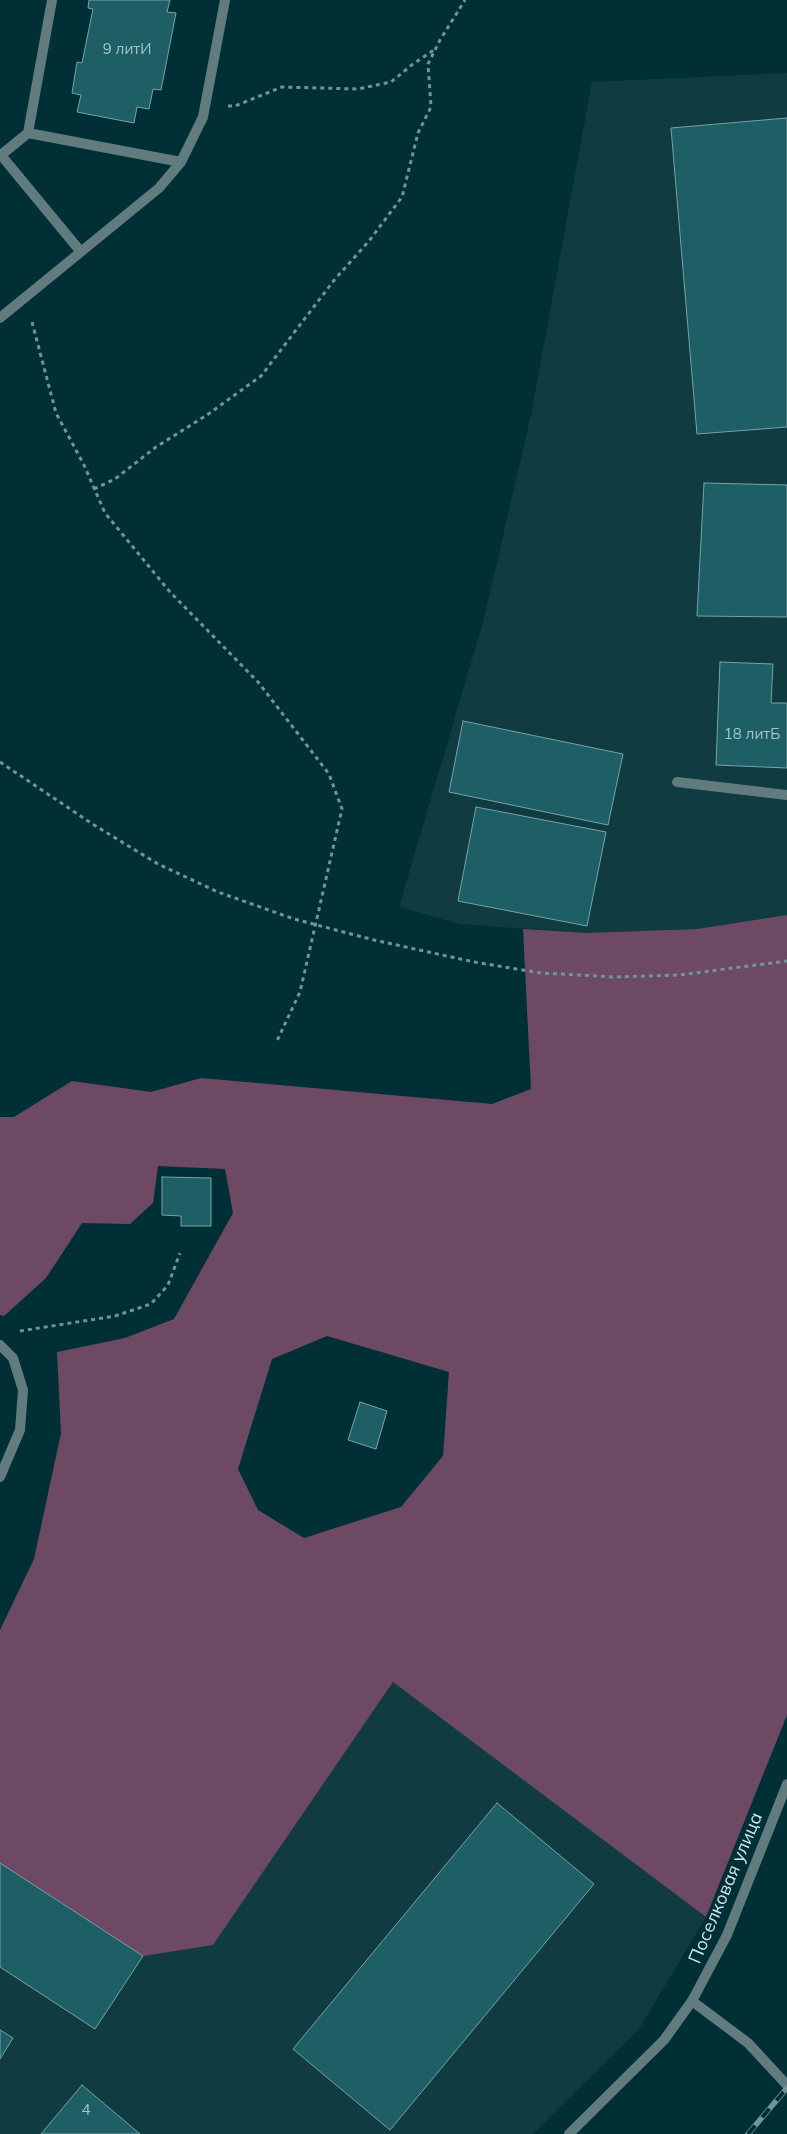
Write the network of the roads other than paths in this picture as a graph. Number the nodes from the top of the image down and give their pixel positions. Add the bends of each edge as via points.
1 (52, 0) edge
2 (225, 0) edge
3 (28, 133) junction
4 (0, 155) edge
5 (181, 162) junction
6 (81, 252) junction
7 (0, 318) edge
8 (677, 782) dead end
9 (787, 795) edge
10 (0, 1345) edge
11 (0, 1477) edge
12 (787, 1784) edge
13 (692, 2001) junction
14 (787, 2085) edge
15 (569, 2134) edge

1 - 3 street
2 - 5 street via 205,109
3 - 4 street
3 - 5 street
4 - 6 street
5 - 6 street via 159,188
6 - 7 street
8 - 9 street
10 - 11 street via 13,1358 23,1390 20,1430
12 - 13 street, Поселковая улица via 727,1935
13 - 14 street via 748,2043
13 - 15 street, Поселковая улица via 664,2040

